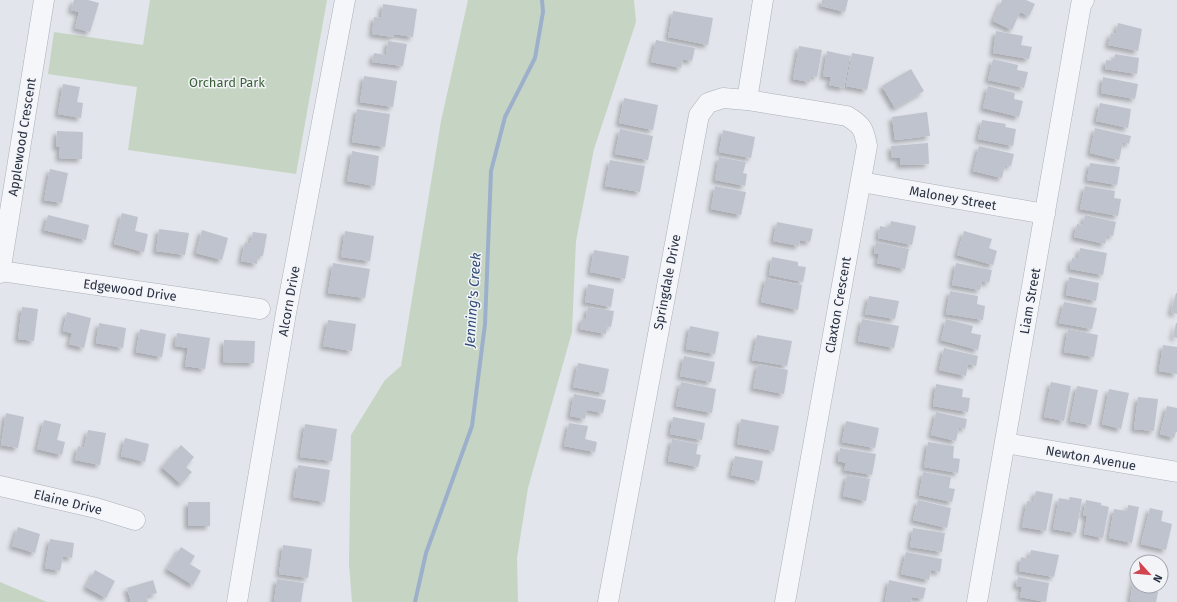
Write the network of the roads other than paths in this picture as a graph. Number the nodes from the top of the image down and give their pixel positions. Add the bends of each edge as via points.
1 (44, 0) edge
2 (345, 0) edge
3 (762, 0) edge
4 (1084, 0) edge
5 (747, 100) junction
6 (861, 182) junction
7 (1045, 214) junction
8 (0, 272) edge
9 (260, 309) dead end
10 (1005, 443) junction
11 (1177, 472) edge
12 (0, 486) edge
13 (135, 520) dead end
14 (238, 602) edge
15 (608, 602) edge
16 (785, 602) edge
17 (977, 602) edge

1 - 8 street, Applewood Crescent
2 - 14 street, Alcorn Drive via 287,309
3 - 5 street
4 - 7 street, Liam Street via 1081,5
5 - 6 street, Claxton Crescent via 847,116 857,122 864,132 867,146
5 - 15 street, Springdale Drive via 723,98 708,103 699,115
6 - 7 street, Maloney Street
6 - 16 street, Claxton Crescent
7 - 10 street, Liam Street
8 - 9 street, Edgewood Drive
10 - 11 street, Newton Avenue
10 - 17 street, Liam Street
12 - 13 street, Elaine Drive via 96,508

